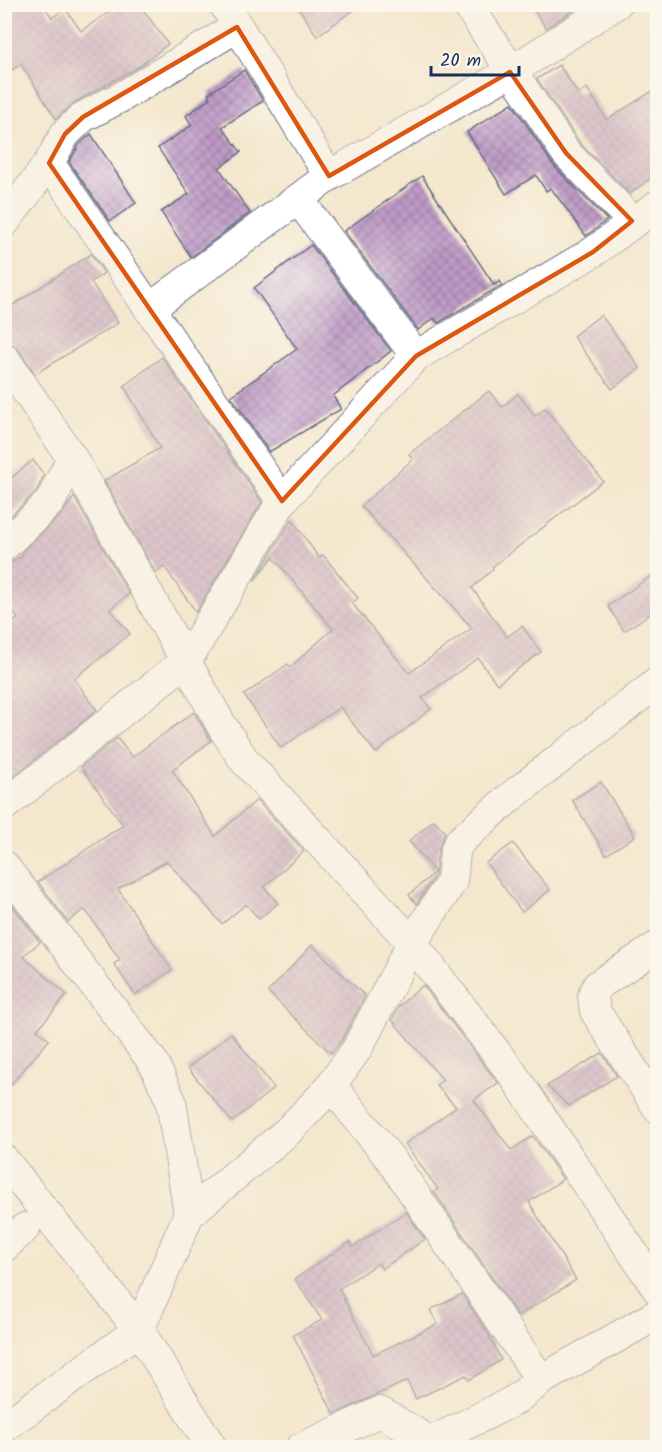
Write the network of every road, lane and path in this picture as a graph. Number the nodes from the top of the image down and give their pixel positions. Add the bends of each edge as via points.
1 (467, 4) edge
2 (616, 4) edge
3 (231, 16) edge
4 (510, 72) junction
5 (49, 163) junction
6 (329, 176) junction
7 (299, 200) junction
8 (657, 205) edge
9 (9, 210) edge
10 (632, 221) junction
11 (149, 309) junction
12 (416, 356) junction
13 (4, 358) edge
14 (72, 458) junction
15 (282, 501) junction
16 (4, 546) edge
17 (187, 660) junction
18 (657, 682) edge
19 (4, 806) edge
20 (4, 866) edge
21 (412, 943) junction
22 (657, 946) edge
23 (331, 1085) junction
24 (657, 1108) edge
25 (4, 1160) edge
26 (189, 1214) junction
27 (657, 1290) edge
28 (657, 1314) edge
29 (140, 1330) junction
30 (541, 1380) junction
31 (4, 1427) edge
32 (212, 1448) edge
33 (301, 1448) edge

1 - 4 street
2 - 4 street
3 - 5 street via 123,96 83,117 64,134
3 - 6 street
4 - 6 street
4 - 10 street via 566,153
5 - 9 street
5 - 11 street
6 - 7 street
7 - 11 street
7 - 12 street
8 - 10 street
10 - 12 street via 593,252
11 - 15 street
12 - 15 street
13 - 14 street
14 - 16 street via 50,502
14 - 17 street
15 - 17 street
17 - 19 street
17 - 21 street via 244,760
18 - 21 street via 459,842 452,881
20 - 26 street via 153,1062 171,1101
21 - 23 street via 357,1049
21 - 27 street via 512,1073
22 - 24 street via 598,985 592,995 595,1011
23 - 26 street via 287,1132
23 - 30 street via 392,1161
25 - 29 street
26 - 29 street
28 - 30 street
29 - 31 street
29 - 32 street
30 - 33 street via 515,1400 431,1442 380,1412

